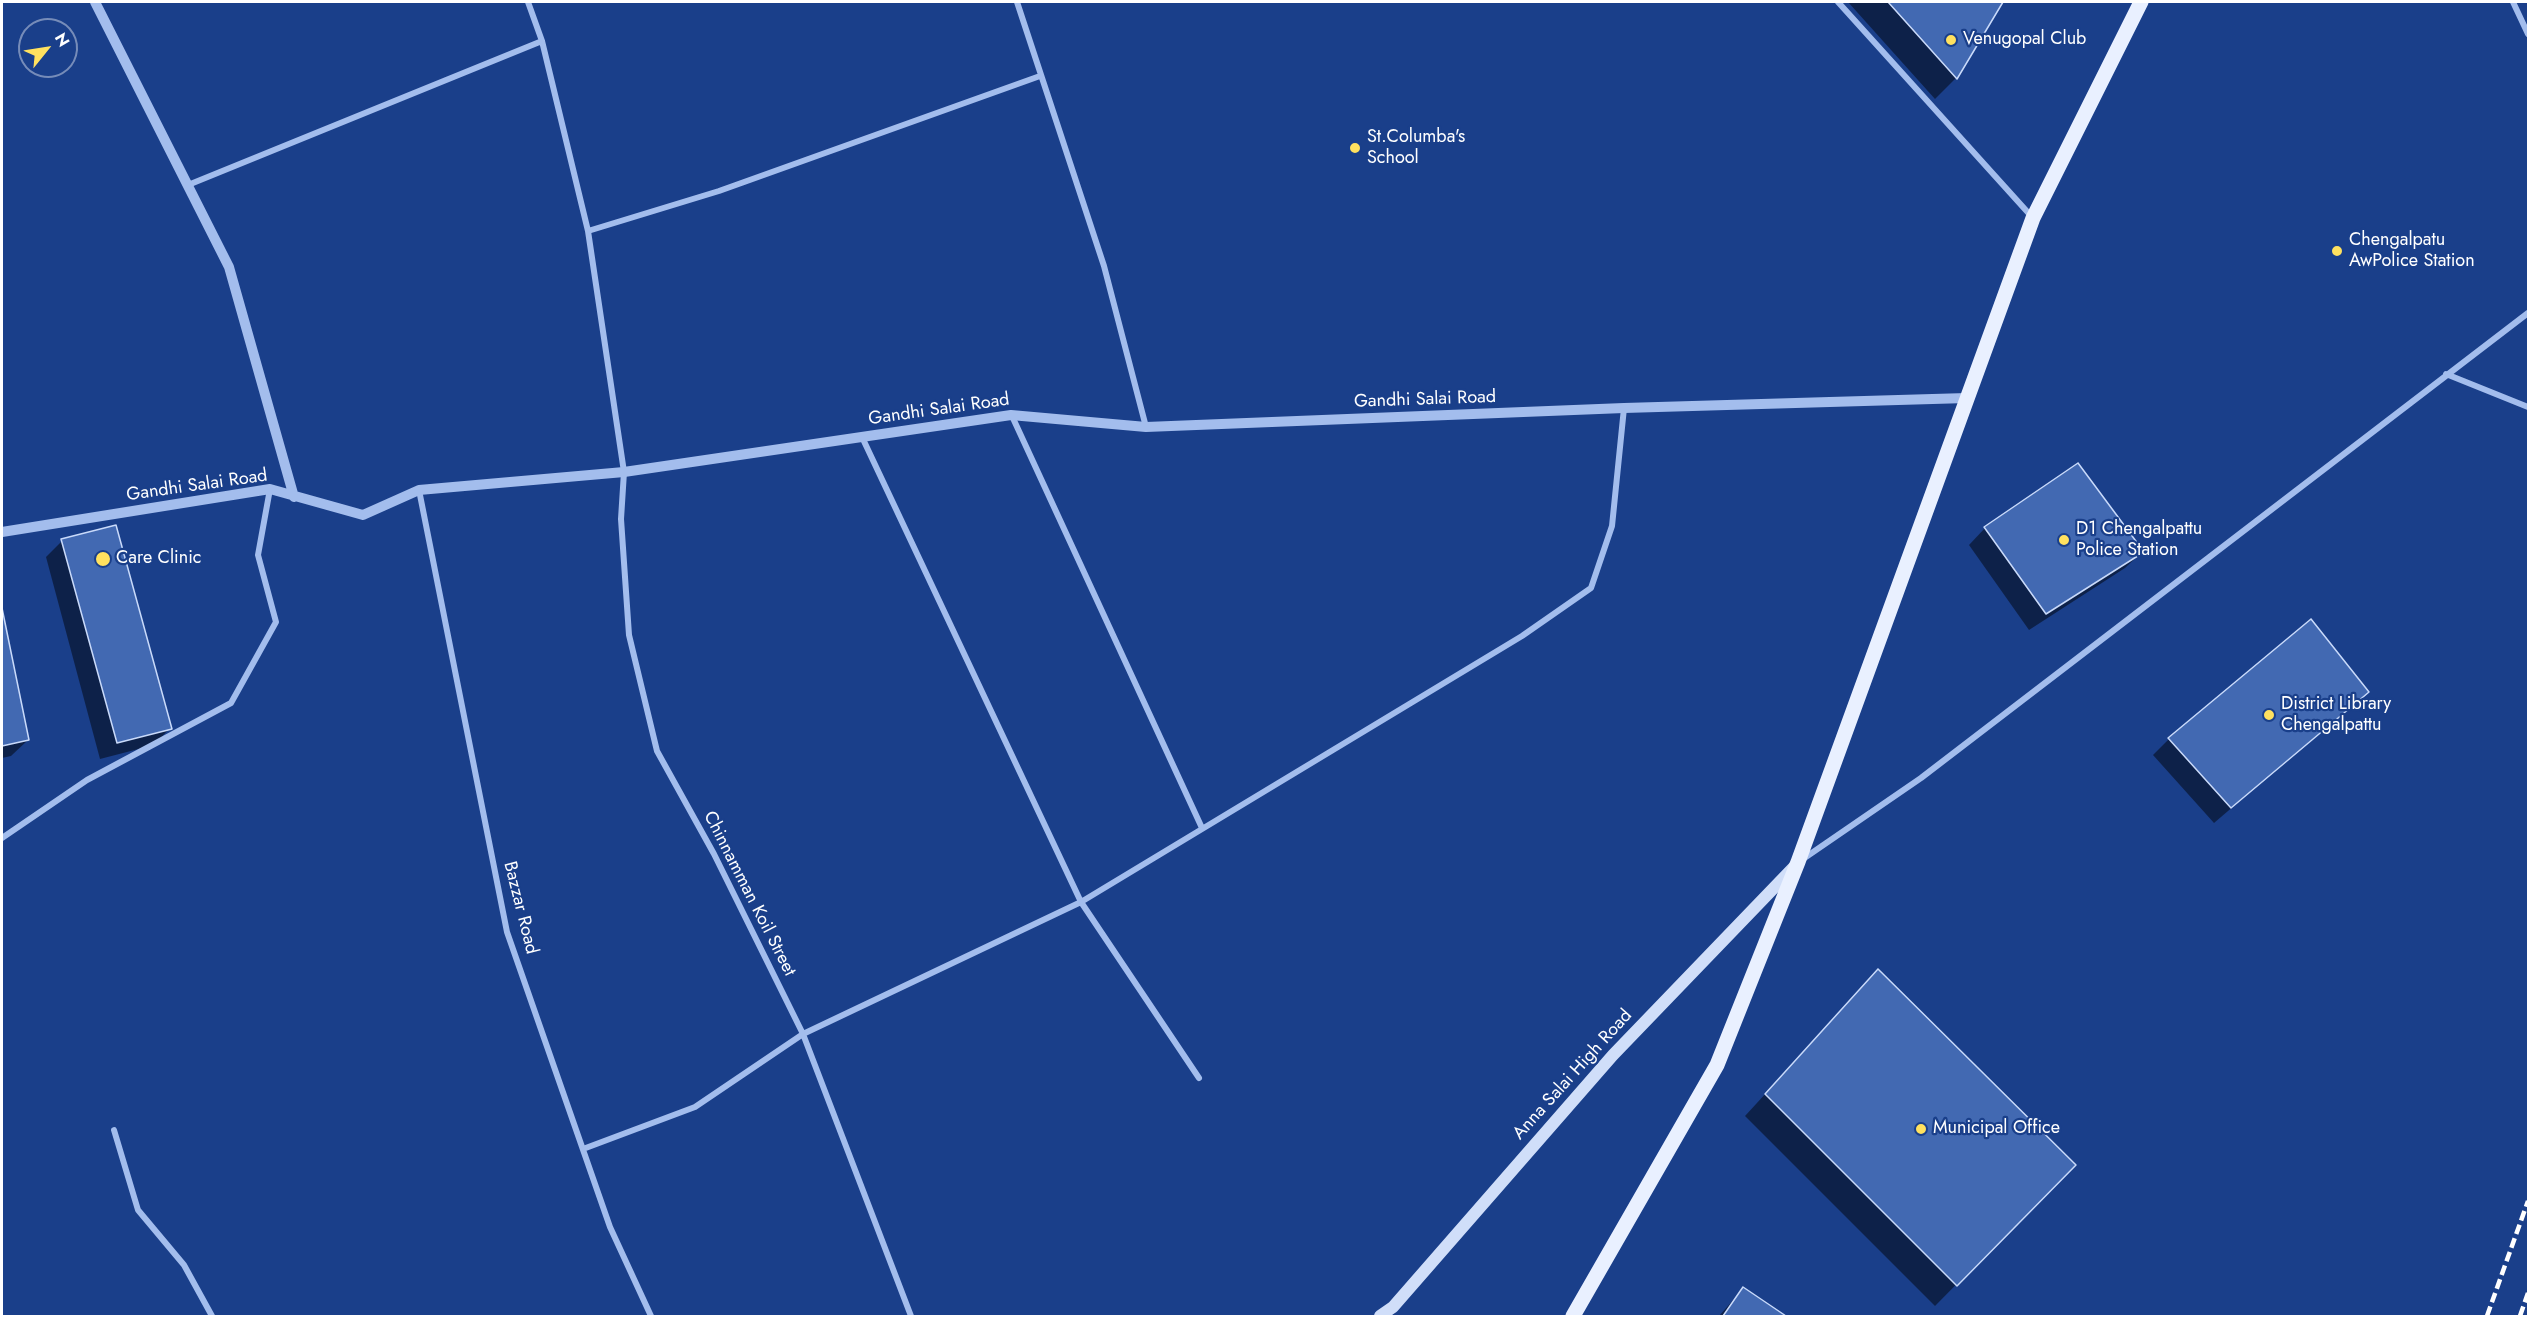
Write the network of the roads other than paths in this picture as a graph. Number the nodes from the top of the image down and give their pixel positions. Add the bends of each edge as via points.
1 (95, 2) edge
2 (528, 2) edge
3 (1017, 2) edge
4 (1838, 2) edge
5 (2141, 2) edge
6 (2513, 2) edge
7 (2529, 34) edge
8 (542, 41) junction
9 (1040, 76) junction
10 (188, 185) junction
11 (2033, 218) junction
12 (588, 231) junction
13 (2529, 313) edge
14 (2446, 374) junction
15 (1967, 398) junction
16 (2529, 407) edge
17 (1624, 408) junction
18 (1011, 415) junction
19 (1146, 427) junction
20 (862, 437) junction
21 (624, 472) junction
22 (270, 489) junction
23 (419, 490) junction
24 (294, 497) junction
25 (2, 532) edge
26 (1202, 828) junction
27 (2, 838) edge
28 (1798, 862) junction
29 (1081, 902) junction
30 (803, 1034) junction
31 (1199, 1078) dead end
32 (114, 1130) dead end
33 (583, 1149) junction
34 (212, 1317) edge
35 (651, 1317) edge
36 (911, 1317) edge
37 (1380, 1317) edge
38 (1573, 1317) edge

1 - 10 street
2 - 8 street, Chinnamman Koil Street
3 - 9 street
4 - 11 street
5 - 11 main road
6 - 7 street
8 - 10 street
8 - 12 street, Chinnamman Koil Street
9 - 12 street via 719,191
9 - 19 street via 1104,266
10 - 24 street via 229,267
11 - 15 main road
12 - 21 street, Chinnamman Koil Street
13 - 14 street
14 - 16 street
14 - 28 street via 1921,778
15 - 17 street, Gandhi Salai Road
15 - 28 main road
17 - 19 street, Gandhi Salai Road
17 - 26 street via 1612,526 1591,588 1512,642
18 - 19 street, Gandhi Salai Road
18 - 20 street, Gandhi Salai Road
18 - 26 street
20 - 21 street, Gandhi Salai Road
20 - 29 street
21 - 23 street, Gandhi Salai Road
21 - 30 street, Chinnamman Koil Street via 621,519 629,635 657,752 714,854
22 - 24 street, Gandhi Salai Road
22 - 25 street, Gandhi Salai Road
22 - 27 street via 258,555 276,622 231,703 87,780
23 - 24 street, Gandhi Salai Road via 363,515
23 - 33 street, Bazzar Road via 507,932
26 - 29 street
28 - 37 main road, Anna Salai High Road via 1613,1055 1393,1307
28 - 38 main road via 1717,1065
29 - 30 street
29 - 31 street
30 - 33 street via 695,1107
30 - 36 street, Chinnamman Koil Street
32 - 34 street via 138,1210 184,1265
33 - 35 street, Bazzar Road via 610,1227

